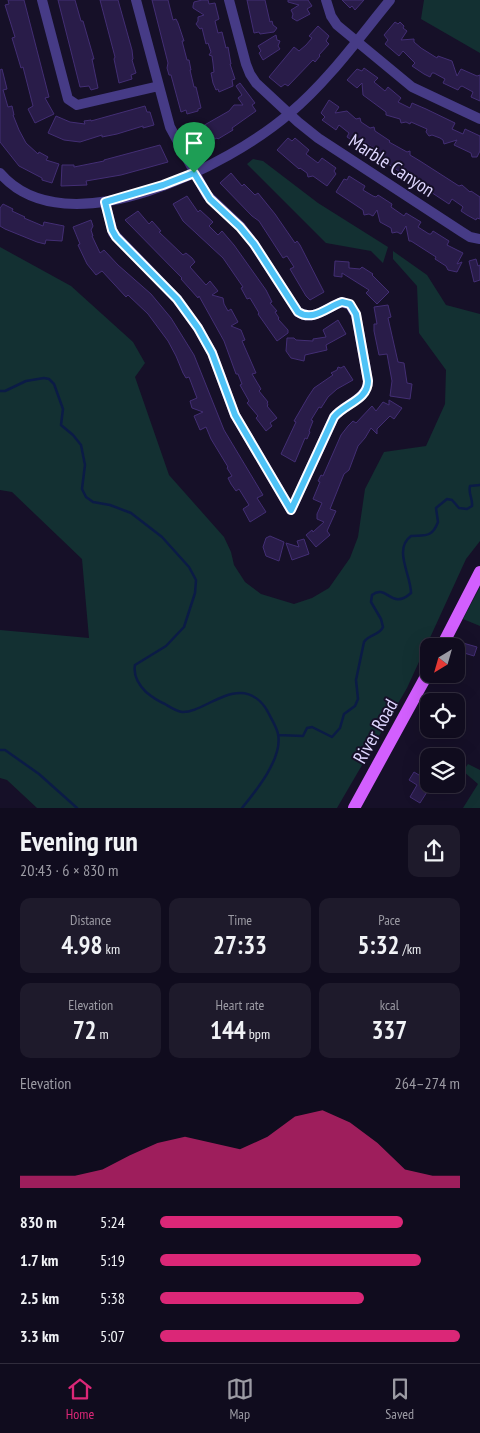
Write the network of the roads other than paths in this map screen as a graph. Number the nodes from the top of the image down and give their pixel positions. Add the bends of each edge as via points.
1 (42, 0) edge
2 (136, 0) edge
3 (229, 0) edge
4 (326, 0) edge
5 (390, 0) edge
6 (356, 41) junction
7 (159, 86) junction
8 (289, 114) junction
9 (480, 118) edge
10 (0, 173) edge
11 (194, 173) junction
12 (105, 202) junction
13 (480, 239) edge
14 (480, 572) edge
15 (446, 638) edge
16 (422, 683) edge
17 (354, 808) edge

1 - 7 street via 68,99 72,103 77,105
2 - 7 street
3 - 8 street, Marble Canyon via 250,74
4 - 6 street via 333,21
5 - 6 street
6 - 8 street via 320,84
6 - 9 street via 412,87
7 - 11 street via 170,127
8 - 11 street via 252,141
8 - 13 street, Marble Canyon via 318,138 470,237
10 - 12 street via 18,189 46,202 76,205
11 - 12 street
11 - 12 street via 210,199 254,244 298,312 310,316 342,302 350,304 356,314 367,388 364,394 334,417 291,510 235,415 212,353 198,328 177,299 113,233
14 - 15 main road
16 - 17 main road, River Road

